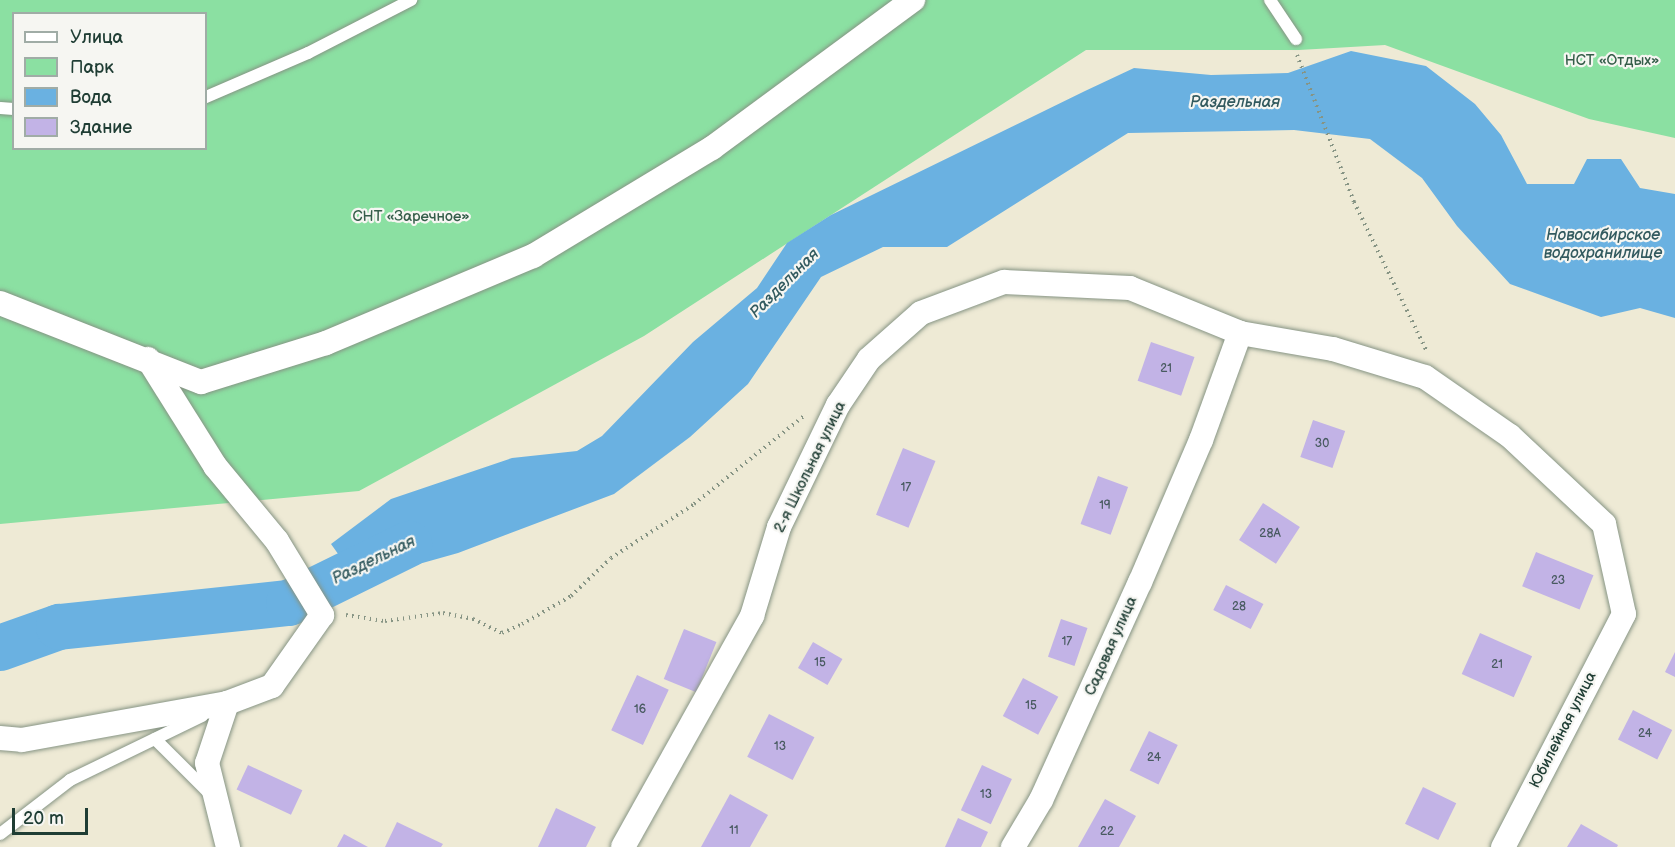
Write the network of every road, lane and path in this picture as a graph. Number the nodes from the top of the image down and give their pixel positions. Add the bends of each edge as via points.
1 (411, 0) edge
2 (913, 0) edge
3 (1270, 0) edge
4 (1296, 39) dead end
5 (1297, 63) dead end
6 (207, 97) edge
7 (0, 303) edge
8 (1240, 333) junction
9 (148, 359) junction
10 (1425, 377) junction
11 (808, 412) dead end
12 (1623, 614) joint
13 (322, 615) junction
14 (227, 703) junction
15 (0, 738) edge
16 (155, 739) junction
17 (216, 801) junction
18 (0, 834) edge
19 (228, 847) edge
20 (623, 847) edge
21 (1013, 847) edge
22 (1503, 847) edge

1 - 6 lane via 308,53
2 - 9 street via 712,148 534,256 326,343 201,382
3 - 4 lane
5 - 10 path via 1354,202 1433,365
7 - 9 street via 94,342
8 - 10 street, 2-я Школьная улица via 1333,349
8 - 20 street, 2-я Школьная улица via 1130,288 1004,282 921,313 869,359 838,405 779,527 752,616
8 - 21 street, Садовая улица via 1201,440 1041,800
9 - 13 street via 215,466 277,541
10 - 12 street, 2-я Школьная улица via 1510,436 1604,524
11 - 13 path via 694,504 611,558 571,596 502,633 473,619 443,613 385,621
12 - 22 street, Юбилейная улица
13 - 14 street via 272,686
14 - 15 street via 22,740
14 - 16 lane
14 - 17 street via 207,763
16 - 17 lane
16 - 18 lane via 70,780
17 - 19 street

